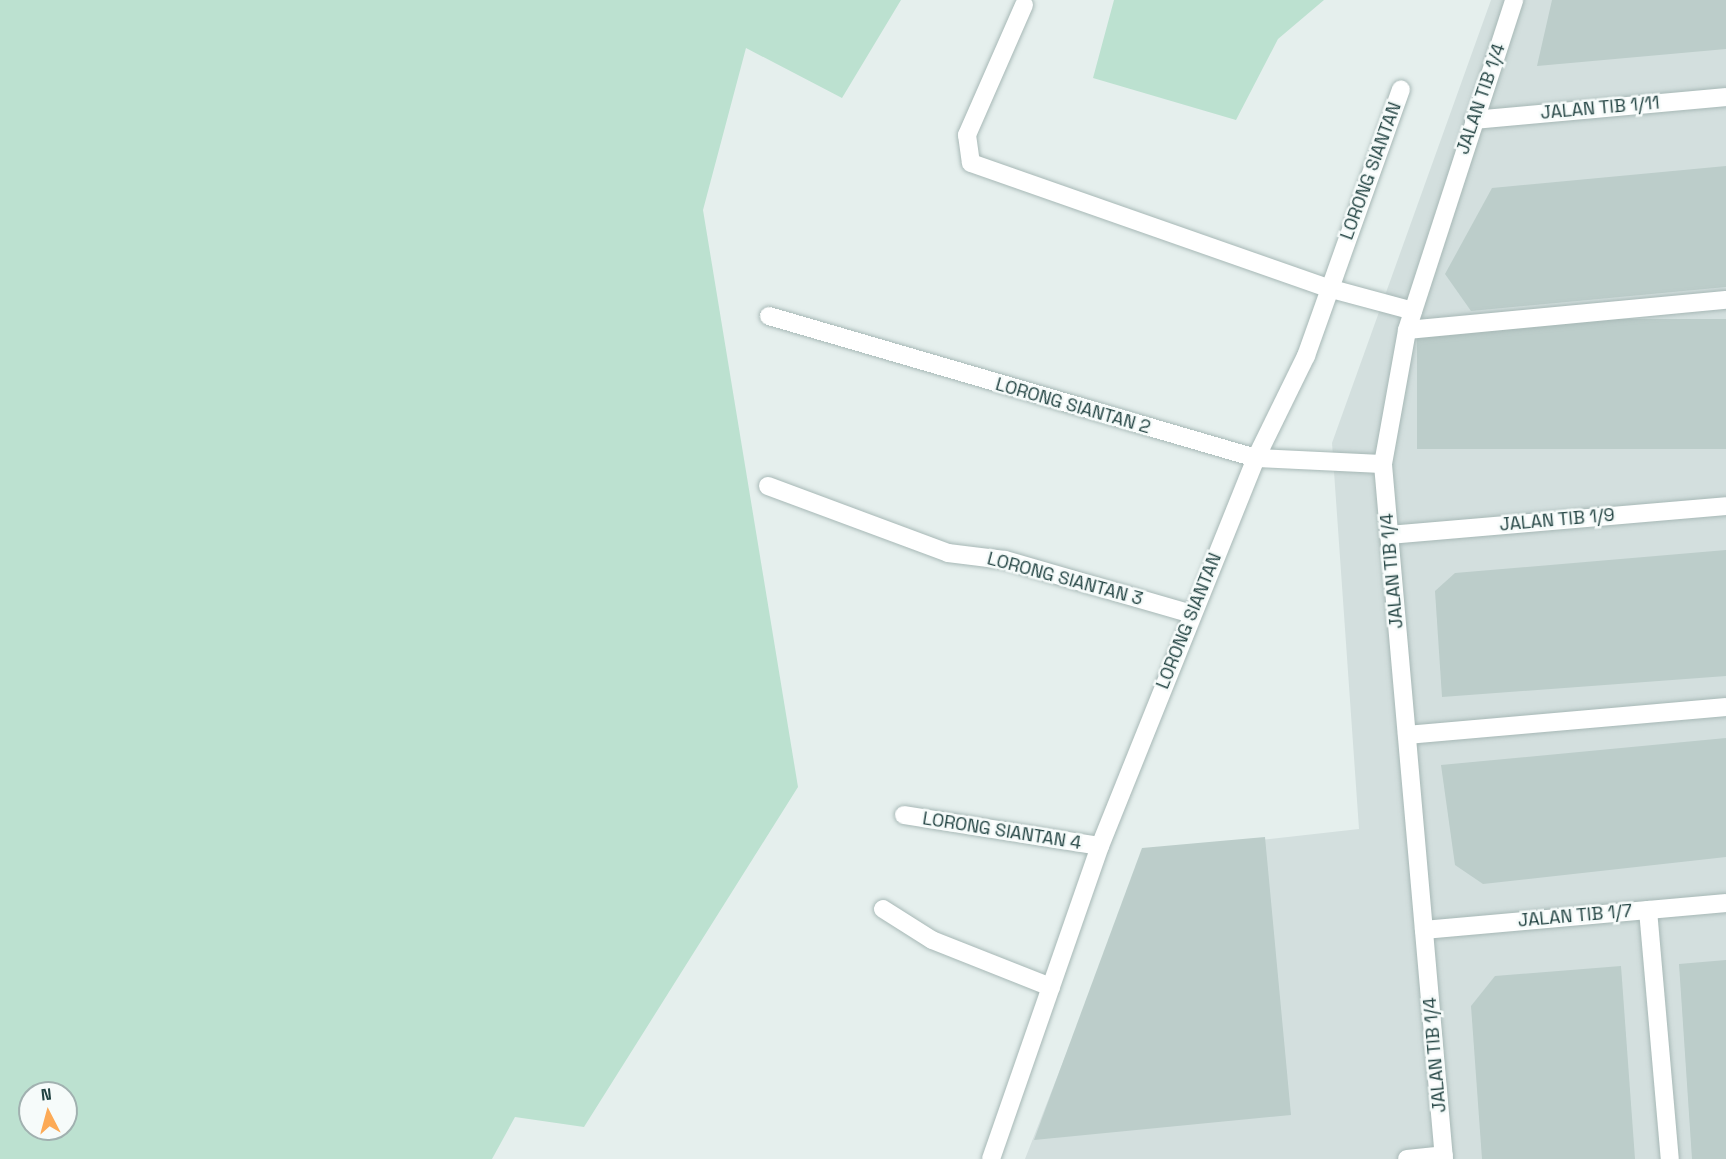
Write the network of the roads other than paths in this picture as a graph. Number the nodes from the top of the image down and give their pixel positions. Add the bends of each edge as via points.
1 (1514, 0) edge
2 (1024, 5) dead end
3 (1401, 89) dead end
4 (1726, 97) edge
5 (1474, 120) junction
6 (1328, 288) junction
7 (1726, 300) edge
8 (1413, 311) junction
9 (769, 316) dead end
10 (1407, 330) junction
11 (1256, 458) junction
12 (1383, 464) junction
13 (768, 486) dead end
14 (1726, 506) edge
15 (1389, 535) junction
16 (1192, 614) junction
17 (1726, 707) edge
18 (1407, 735) junction
19 (904, 815) dead end
20 (1100, 846) junction
21 (1726, 903) edge
22 (883, 909) dead end
23 (1648, 910) junction
24 (1424, 930) junction
25 (1051, 987) junction
26 (1444, 1157) edge
27 (991, 1159) edge
28 (1407, 1159) edge
29 (1670, 1159) edge

1 - 5 street, JALAN TIB 1/4
2 - 6 street via 967,135 971,163
3 - 6 street, LORONG SIANTAN
4 - 5 street, JALAN TIB 1/11
5 - 8 street, JALAN TIB 1/4
6 - 8 street
6 - 11 street, LORONG SIANTAN via 1306,356
7 - 10 street
8 - 10 street, JALAN TIB 1/4
9 - 11 street, LORONG SIANTAN 2
10 - 12 street, JALAN TIB 1/4
11 - 12 street, LORONG SIANTAN 2
11 - 16 street, LORONG SIANTAN
12 - 15 street, JALAN TIB 1/4
13 - 16 street, LORONG SIANTAN 3 via 948,553 1005,560
14 - 15 street, JALAN TIB 1/9
15 - 18 street, JALAN TIB 1/4
16 - 20 street, LORONG SIANTAN
17 - 18 street
18 - 24 street, JALAN TIB 1/4
19 - 20 street, LORONG SIANTAN 4
20 - 25 street, LORONG SIANTAN
21 - 23 street, JALAN TIB 1/7
22 - 25 street via 932,940
23 - 24 street, JALAN TIB 1/7
23 - 29 street
24 - 26 street, JALAN TIB 1/4
25 - 27 street, LORONG SIANTAN
26 - 28 street

